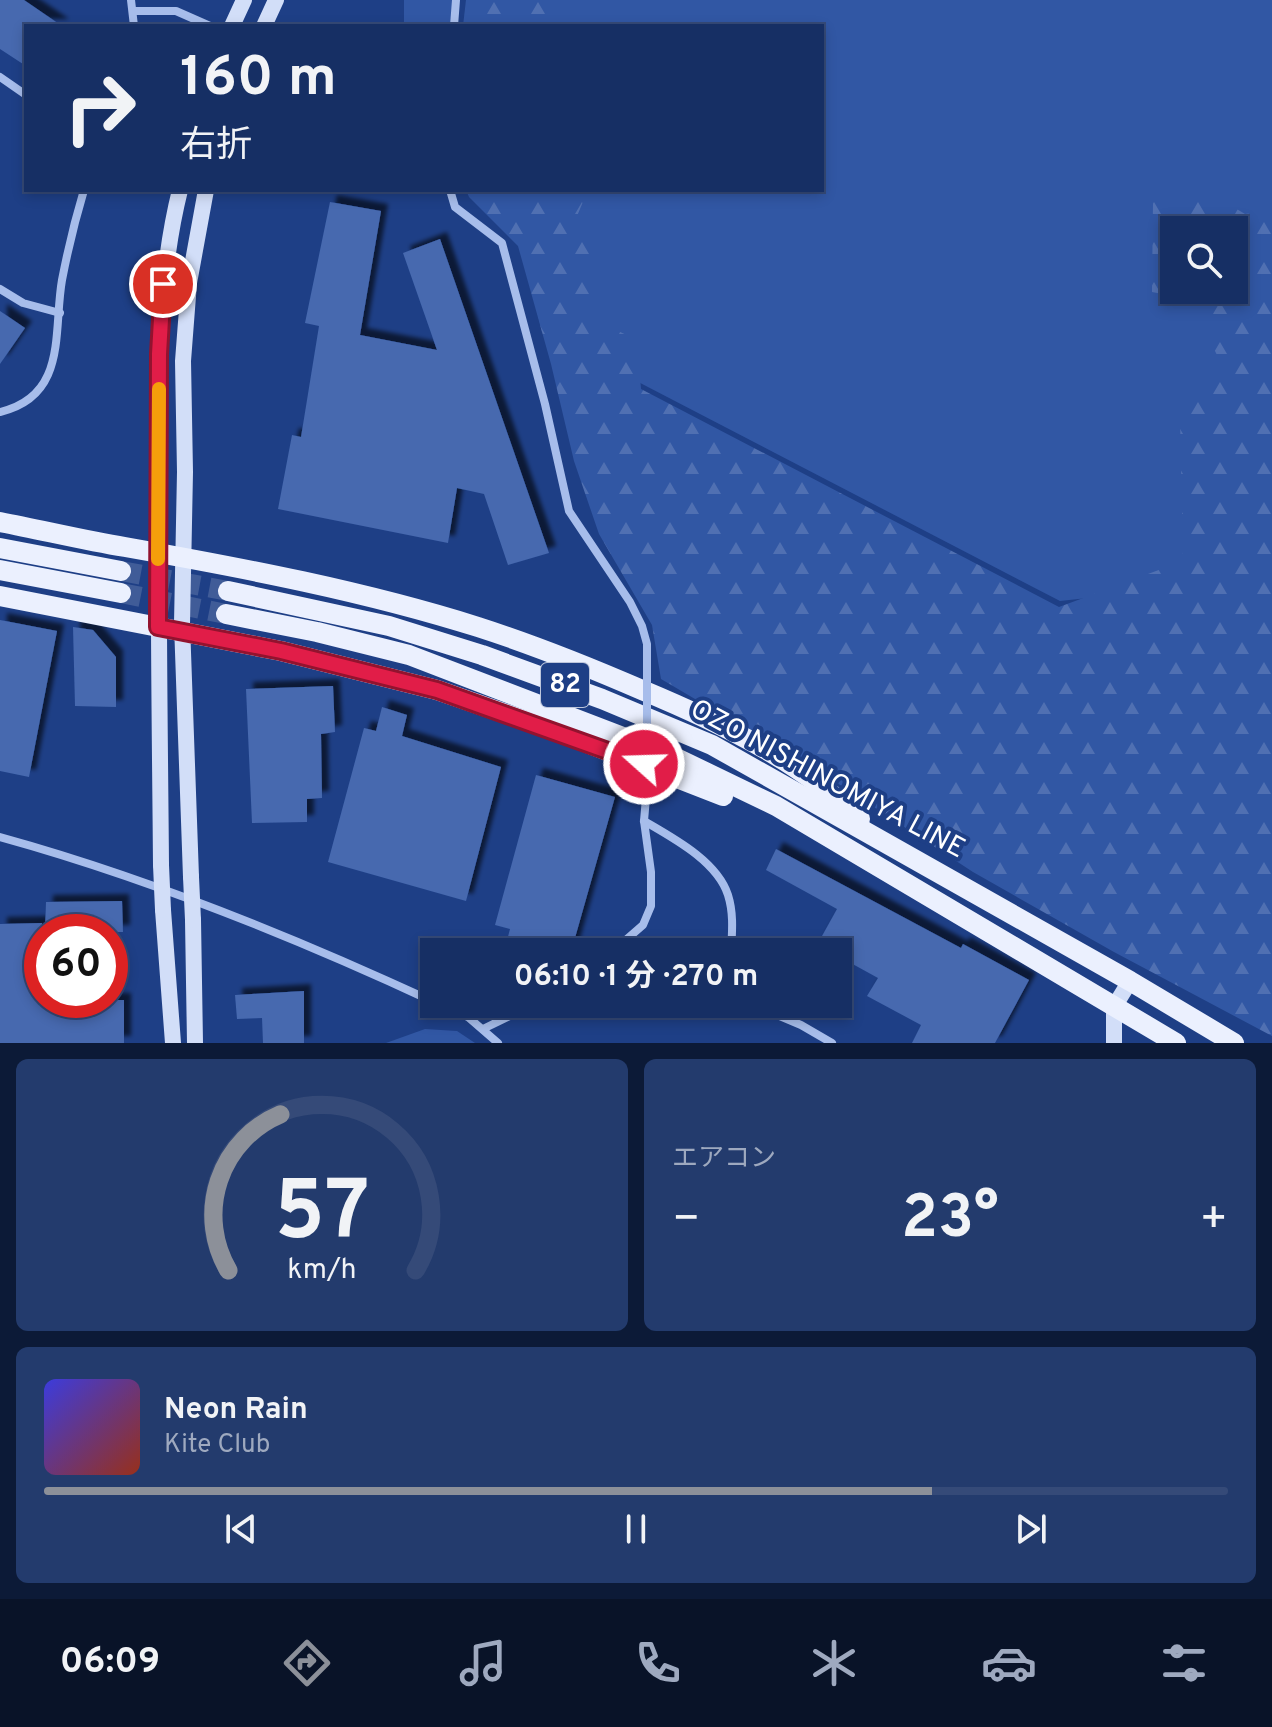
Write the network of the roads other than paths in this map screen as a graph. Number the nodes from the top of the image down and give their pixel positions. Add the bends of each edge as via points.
1 (131, 0) edge
2 (244, 0) edge
3 (276, 0) edge
4 (456, 0) edge
5 (133, 11) junction
6 (134, 24) edge
7 (205, 24) edge
8 (233, 24) edge
9 (265, 24) edge
10 (454, 24) edge
11 (0, 77) edge
12 (24, 94) edge
13 (83, 192) edge
14 (180, 192) edge
15 (206, 192) edge
16 (451, 192) edge
17 (0, 289) edge
18 (60, 313) junction
19 (0, 412) edge
20 (0, 522) edge
21 (0, 548) edge
22 (158, 551) junction
23 (182, 556) junction
24 (0, 570) edge
25 (121, 571) tunnel mouth
26 (228, 591) tunnel mouth
27 (121, 593) tunnel mouth
28 (0, 596) edge
29 (226, 614) tunnel mouth
30 (158, 627) junction
31 (183, 632) junction
32 (644, 821) junction
33 (0, 837) edge
34 (880, 838) junction
35 (877, 864) junction
36 (628, 938) edge
37 (731, 938) edge
38 (1130, 981) junction
39 (420, 996) edge
40 (1114, 1007) junction
41 (469, 1018) edge
42 (505, 1018) edge
43 (784, 1018) edge
44 (483, 1029) junction
45 (173, 1043) edge
46 (195, 1043) edge
47 (498, 1043) edge
48 (832, 1043) edge
49 (1114, 1043) edge
50 (1176, 1043) edge
51 (1234, 1043) edge

1 - 5 street
2 - 8 street
3 - 9 street
4 - 10 street
5 - 6 street
5 - 7 street via 176,11
11 - 12 street
13 - 18 street via 61,283
14 - 22 street via 163,284
15 - 23 street via 189,283 183,361
16 - 32 street, bridge via 455,207 502,243 569,511 630,602 647,644
17 - 18 street via 23,303
18 - 19 street via 46,379 27,402
20 - 22 main road
21 - 25 main road
22 - 23 main road
22 - 30 street
23 - 31 street
23 - 34 main road via 479,627 581,664 744,737 801,770
24 - 27 main road
26 - 34 main road, OZO NISHINOMIYA LINE / 82 via 389,626 602,699 712,745
28 - 30 main road
29 - 35 main road, OZO NISHINOMIYA LINE / 82 via 409,655 513,694 670,755 776,806
30 - 31 main road
30 - 45 street, bridge via 161,865
31 - 35 main road via 437,690 697,784
31 - 46 street, bridge
32 - 36 street via 651,906 643,925
32 - 37 street via 709,866 727,893
33 - 39 street via 149,884
34 - 38 main road, OZO NISHINOMIYA LINE / 82
35 - 40 main road, OZO NISHINOMIYA LINE / 82
38 - 40 street
38 - 51 main road, OZO NISHINOMIYA LINE / 82
40 - 49 street
40 - 50 main road, OZO NISHINOMIYA LINE / 82
41 - 44 street
42 - 44 street
43 - 48 street
44 - 47 street

